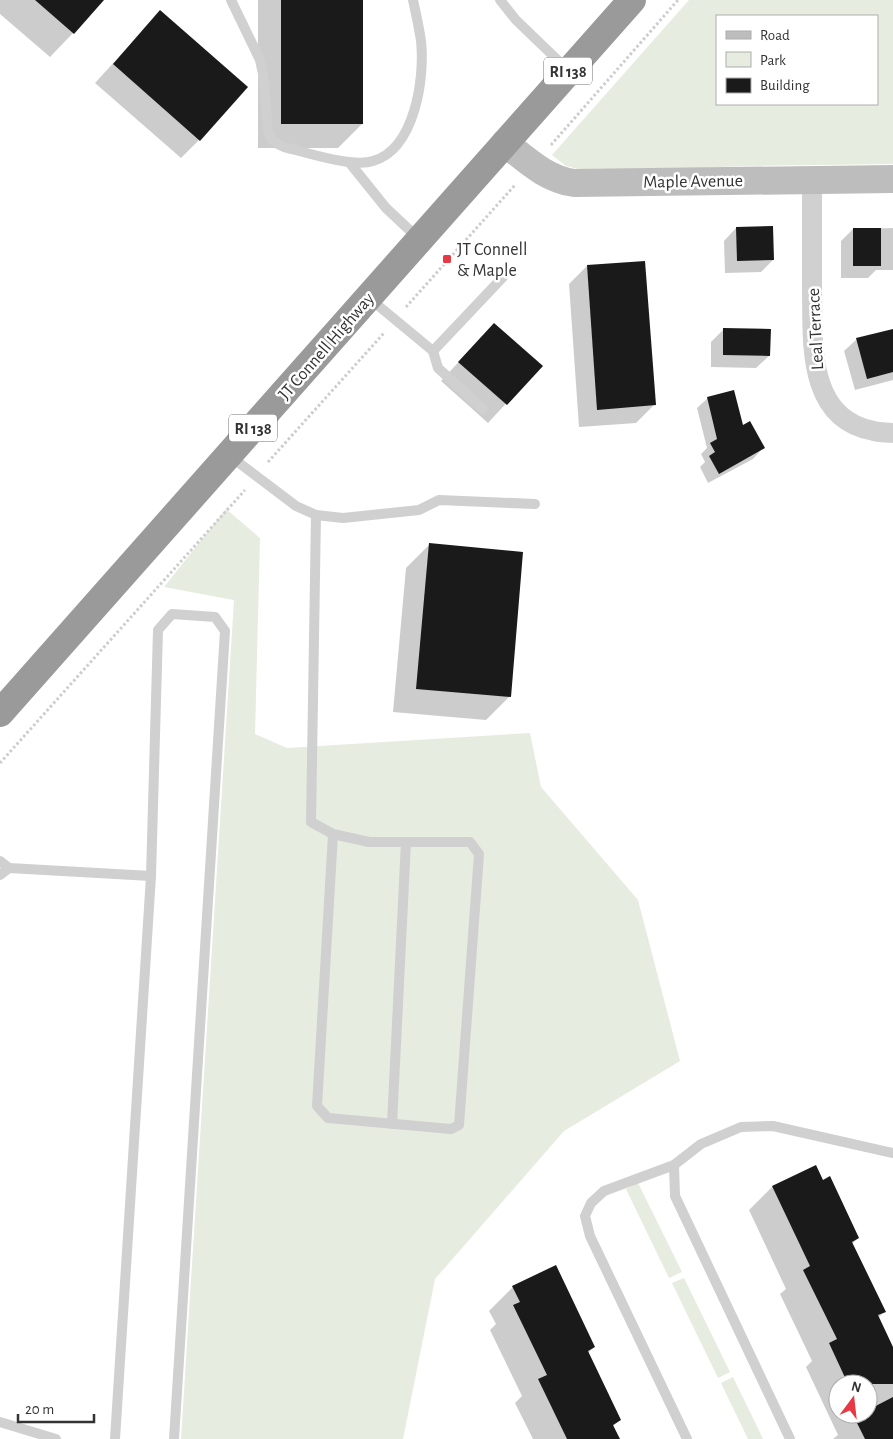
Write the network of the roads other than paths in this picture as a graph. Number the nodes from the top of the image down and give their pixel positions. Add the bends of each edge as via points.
1 (231, 0) edge
2 (413, 0) edge
3 (500, 0) edge
4 (632, 0) edge
5 (569, 71) junction
6 (505, 143) junction
7 (349, 162) junction
8 (812, 179) junction
9 (893, 179) edge
10 (420, 240) junction
11 (503, 277) dead end
12 (368, 298) junction
13 (433, 351) junction
14 (484, 409) dead end
15 (893, 433) edge
16 (229, 456) junction
17 (535, 504) dead end
18 (316, 515) junction
19 (0, 713) edge
20 (333, 834) junction
21 (406, 842) junction
22 (0, 861) edge
23 (9, 868) junction
24 (0, 875) edge
25 (151, 876) junction
26 (392, 1124) junction
27 (893, 1153) edge
28 (674, 1165) junction
29 (0, 1422) edge
30 (56, 1439) edge
31 (116, 1439) edge
32 (174, 1439) edge
33 (687, 1439) edge
34 (790, 1439) edge

1 - 7 lane via 260,60 270,138 284,147
2 - 7 lane via 422,60 412,117 399,142 382,158 372,162
3 - 5 lane
4 - 5 highway, JT Connell Highway / RI 138
5 - 6 highway, JT Connell Highway / RI 138
6 - 8 street, Maple Avenue via 548,176 574,183
6 - 10 highway, JT Connell Highway / RI 138
7 - 10 lane via 386,208
8 - 9 street, Maple Avenue
8 - 15 street, Leal Terrace via 813,353 821,389 837,412 854,425
10 - 12 highway, JT Connell Highway / RI 138
11 - 13 lane
12 - 13 lane
12 - 16 highway, JT Connell Highway / RI 138
13 - 14 lane via 438,368
16 - 18 lane via 296,506
16 - 19 highway, JT Connell Highway / RI 138
17 - 18 lane via 439,500 419,510 343,518
18 - 20 lane via 311,822
20 - 21 lane via 369,842
20 - 26 lane via 317,1106 328,1118
21 - 26 lane
21 - 26 lane via 470,842 479,854 459,1125 451,1129
22 - 23 lane
23 - 24 lane
23 - 25 lane
25 - 31 lane
25 - 32 lane via 158,630 172,614 215,617 226,631
27 - 28 lane via 773,1126 741,1126 701,1144
28 - 33 lane via 604,1191 591,1203 585,1216 590,1236
28 - 34 lane via 675,1196
29 - 30 lane

